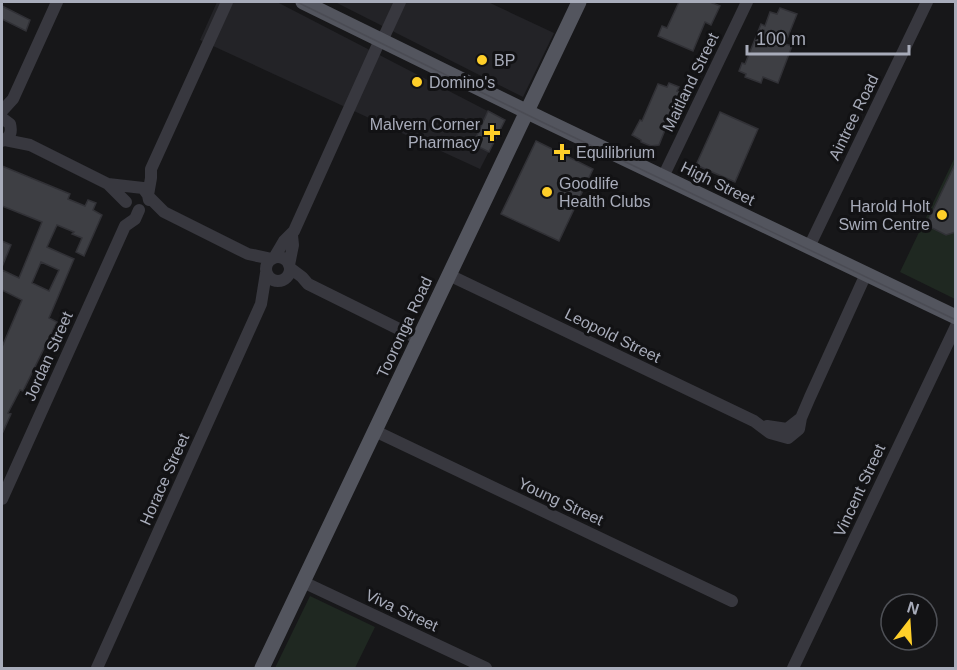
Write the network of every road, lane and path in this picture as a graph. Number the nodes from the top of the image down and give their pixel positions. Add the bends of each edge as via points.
1 (57, 2) edge
2 (226, 2) edge
3 (303, 2) edge
4 (400, 2) edge
5 (579, 2) edge
6 (747, 2) edge
7 (927, 2) edge
8 (381, 40) junction
9 (13, 99) junction
10 (2, 111) edge
11 (527, 112) junction
12 (7, 123) edge
13 (3, 140) edge
14 (30, 145) junction
15 (151, 168) junction
16 (663, 177) junction
17 (108, 184) junction
18 (133, 188) junction
19 (127, 203) junction
20 (145, 203) junction
21 (125, 226) junction
22 (292, 235) junction
23 (809, 247) junction
24 (248, 254) junction
25 (273, 258) junction
26 (266, 272) junction
27 (286, 273) junction
28 (866, 274) junction
29 (449, 275) junction
30 (261, 304) junction
31 (956, 317) edge
32 (956, 326) edge
33 (419, 339) junction
34 (375, 431) junction
35 (2, 499) edge
36 (303, 582) junction
37 (732, 601) dead end
38 (96, 669) edge
39 (262, 669) edge
40 (486, 669) edge
41 (793, 669) edge

1 - 9 street
2 - 15 street
3 - 8 main road, High Street
4 - 8 street
5 - 11 main road, Tooronga Road
6 - 16 street, Maitland Street
7 - 23 street, Aintree Road
8 - 11 main road, High Street
8 - 22 street
9 - 10 street
9 - 12 street via 14,109
11 - 16 main road, High Street
11 - 29 main road, Tooronga Road
12 - 13 street via 10,135
12 - 14 street
13 - 14 street
14 - 17 street
15 - 18 street
15 - 20 street
16 - 23 main road, High Street
17 - 18 street
17 - 19 street
18 - 19 street via 126,194
18 - 20 street via 143,188
19 - 20 street via 132,209
19 - 21 street, Jordan Street
20 - 21 street, Jordan Street
20 - 24 street
21 - 35 street, Jordan Street
22 - 25 street
22 - 27 street
23 - 28 main road, High Street
24 - 25 street
24 - 26 street
25 - 26 street
25 - 27 street via 283,258
26 - 27 street via 272,280
26 - 30 street, Horace Street
27 - 30 street, Horace Street
27 - 33 street
28 - 29 street, Leopold Street via 801,418 787,434
28 - 31 main road, High Street
29 - 33 main road, Tooronga Road
30 - 38 street, Horace Street
32 - 41 street, Vincent Street
33 - 34 main road, Tooronga Road
34 - 36 main road, Tooronga Road
34 - 37 street, Young Street
36 - 39 main road, Tooronga Road
36 - 40 street, Viva Street

